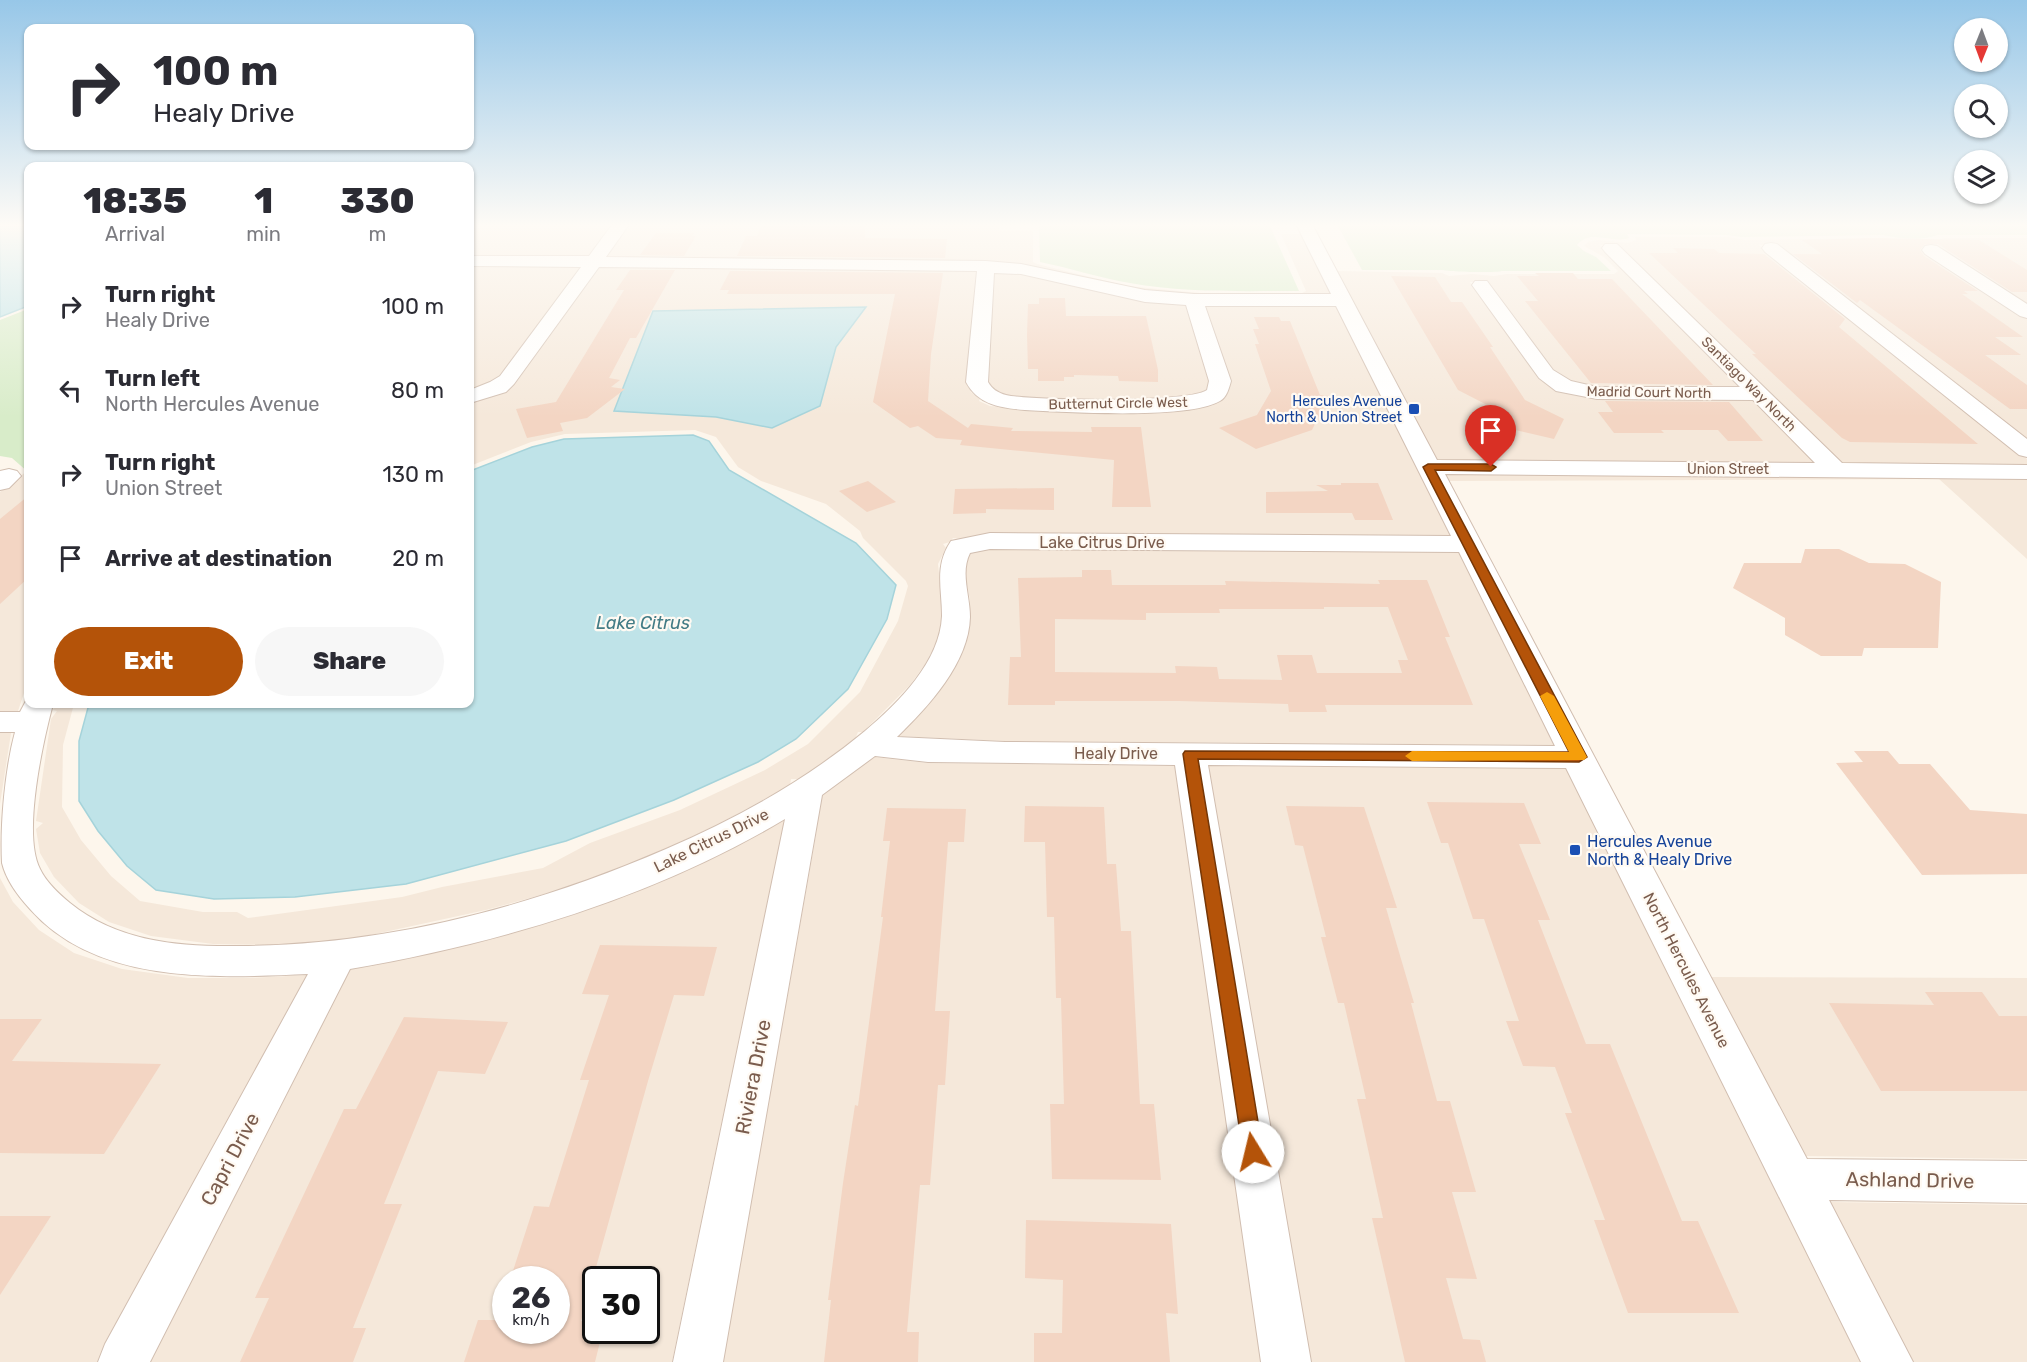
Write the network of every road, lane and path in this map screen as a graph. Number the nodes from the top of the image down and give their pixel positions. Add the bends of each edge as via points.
1 (574, 290) edge
2 (984, 290) edge
3 (1117, 290) edge
4 (1338, 290) edge
5 (1484, 290) edge
6 (1653, 290) edge
7 (1824, 290) edge
8 (1993, 290) edge
9 (1194, 300) junction
10 (1343, 300) junction
11 (2027, 312) edge
12 (1758, 393) junction
13 (474, 396) edge
14 (2027, 450) edge
15 (1428, 467) junction
16 (1835, 470) junction
17 (2027, 472) edge
18 (1468, 544) junction
19 (23, 716) edge
20 (869, 745) junction
21 (1190, 754) junction
22 (1579, 757) junction
23 (806, 791) junction
24 (8, 839) edge
25 (338, 957) junction
26 (1793, 1179) junction
27 (2027, 1182) edge
28 (123, 1362) edge
29 (698, 1362) edge
30 (1286, 1362) edge
31 (1888, 1362) edge

1 - 13 street via 507,380
2 - 9 street, Butternut Circle West via 977,382 981,391 992,398 1025,404 1174,405 1211,397 1220,381
3 - 9 street
4 - 10 street, North Hercules Avenue
5 - 12 street, Madrid Court North via 1546,374 1564,386 1597,393
6 - 12 street, Santiago Way North
7 - 14 street
8 - 11 street
9 - 10 street
10 - 15 street, North Hercules Avenue
12 - 16 street, Santiago Way North
15 - 16 street, Union Street
15 - 18 street, North Hercules Avenue
16 - 17 street, Union Street
18 - 20 street, Lake Citrus Drive via 990,541 960,548 951,566 956,624 950,645 924,690
18 - 22 street, North Hercules Avenue
19 - 24 street, Lake Citrus Drive
20 - 21 street, Healy Drive via 928,751
20 - 23 street, Lake Citrus Drive
21 - 22 street, Healy Drive
21 - 30 street
22 - 26 street, North Hercules Avenue
23 - 25 street, Lake Citrus Drive via 655,869 572,900
23 - 29 street, Riviera Drive
24 - 25 street, Lake Citrus Drive via 33,889 59,917 91,937 136,952 201,961
25 - 28 street, Capri Drive
26 - 27 street, Ashland Drive
26 - 31 street, North Hercules Avenue

